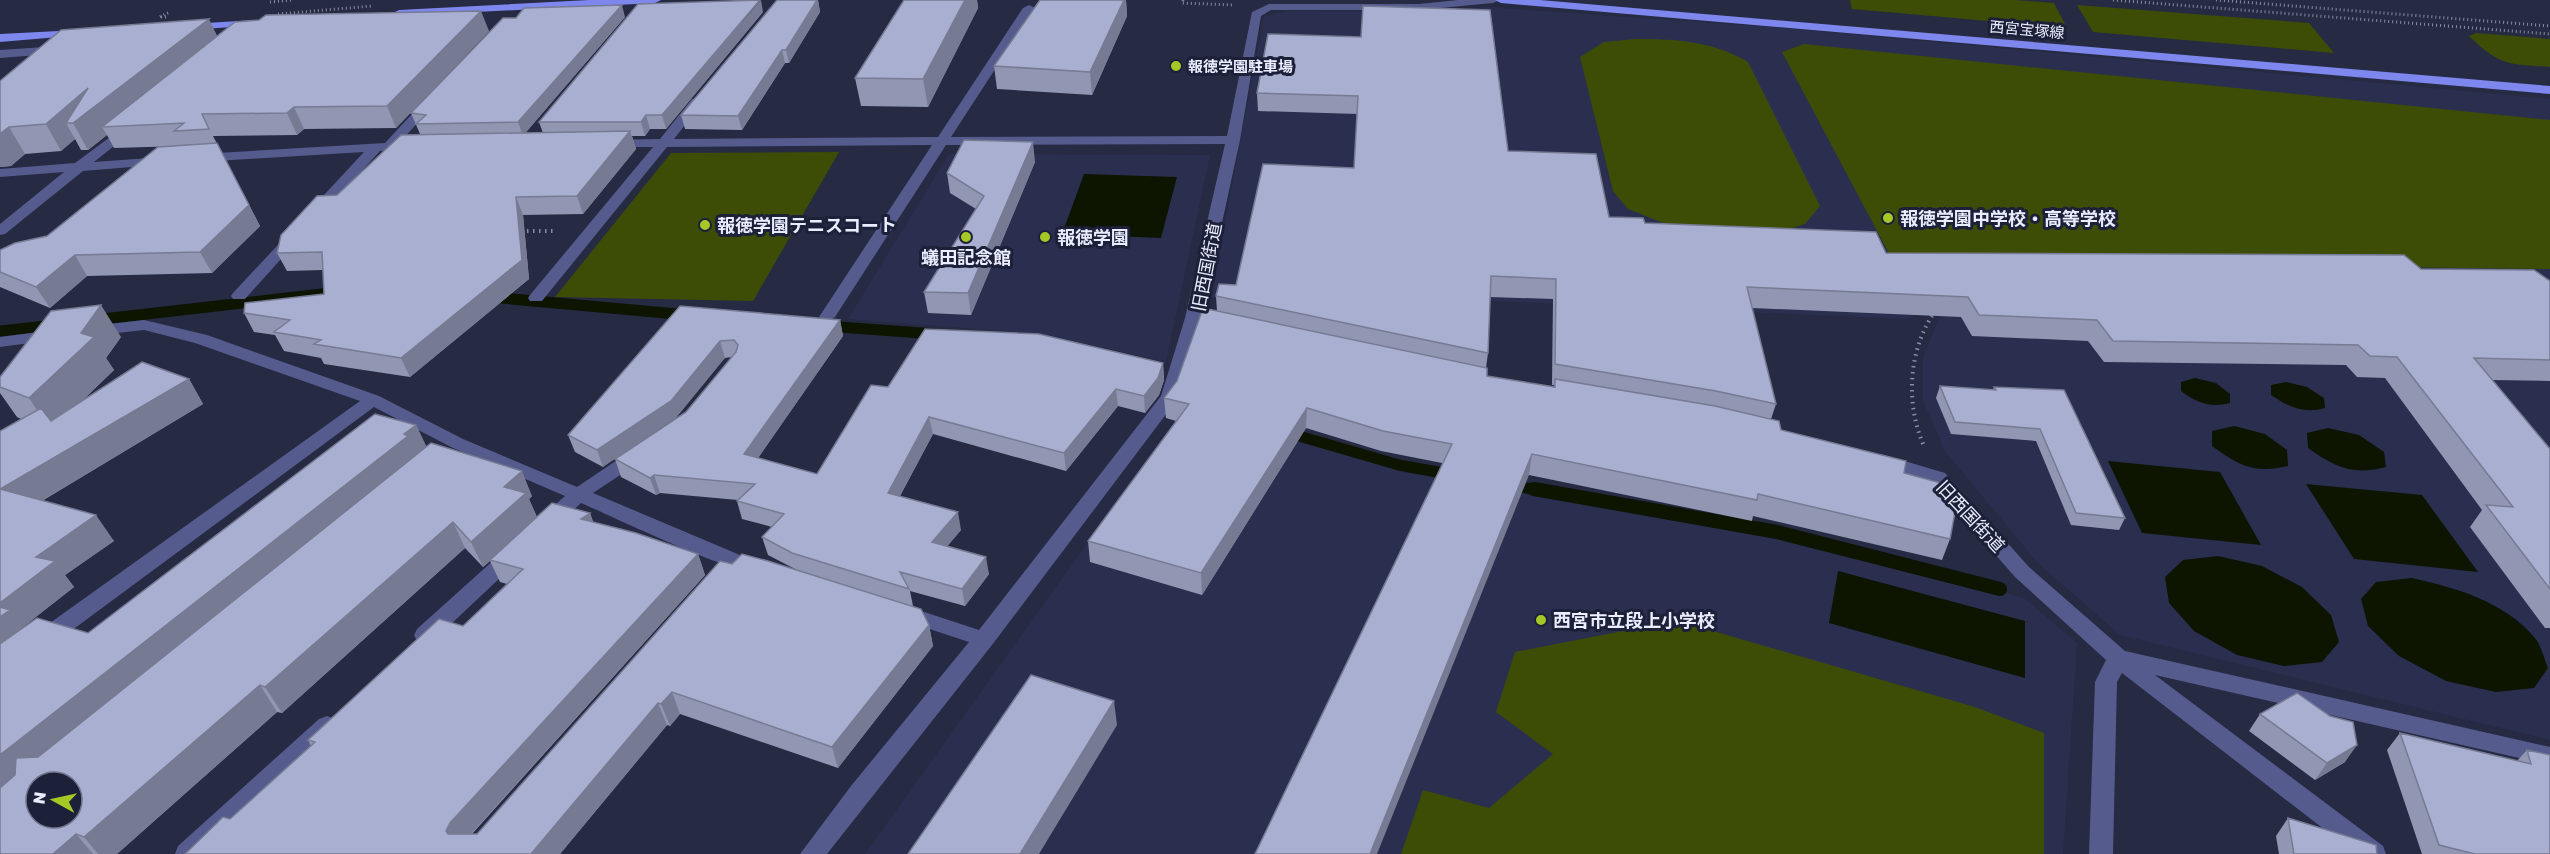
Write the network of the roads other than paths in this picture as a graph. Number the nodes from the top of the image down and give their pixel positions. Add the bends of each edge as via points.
1 (655, 0) edge
2 (1493, 0) edge
3 (1501, 0) edge
4 (1029, 8) dead end
5 (385, 14) edge
6 (270, 22) edge
7 (176, 28) edge
8 (94, 33) edge
9 (0, 38) edge
10 (69, 50) edge
11 (0, 54) edge
12 (2550, 90) edge
13 (707, 91) edge
14 (437, 96) edge
15 (142, 116) edge
16 (942, 140) junction
17 (1233, 140) junction
18 (596, 142) edge
19 (663, 143) junction
20 (425, 144) edge
21 (383, 146) junction
22 (79, 167) junction
23 (0, 173) edge
24 (0, 231) edge
25 (239, 296) dead end
26 (536, 298) dead end
27 (828, 317) edge
28 (1193, 318) junction
29 (1239, 328) edge
30 (0, 342) edge
31 (373, 400) junction
32 (655, 443) edge
33 (457, 444) junction
34 (1867, 457) edge
35 (439, 459) edge
36 (579, 494) junction
37 (733, 560) junction
38 (778, 574) edge
39 (717, 578) edge
40 (893, 610) edge
41 (984, 639) junction
42 (414, 646) edge
43 (29, 650) edge
44 (2118, 658) junction
45 (344, 710) edge
46 (2550, 756) edge
47 (188, 854) edge
48 (812, 854) edge
49 (2101, 854) edge
50 (2374, 854) edge

1 - 5 main road
2 - 17 street, 旧西国街道 via 1419,7 1269,7 1256,14
3 - 12 main road, 西宮宝塚線
4 - 16 street
6 - 7 main road
8 - 9 main road
10 - 11 street
13 - 19 street
14 - 21 street
15 - 22 street
16 - 17 street
16 - 19 street
16 - 27 street
17 - 28 street, 旧西国街道
18 - 19 street
19 - 26 street
20 - 21 street
21 - 22 street
21 - 25 street
22 - 23 street
22 - 24 street
28 - 29 street, 旧西国街道
28 - 41 street via 1170,397
30 - 31 street via 144,325 201,339
31 - 33 street
31 - 43 street
32 - 36 street
33 - 35 street
33 - 36 street
34 - 44 street, 旧西国街道 via 1938,477 2022,572
36 - 37 street
36 - 42 street
37 - 38 street
37 - 39 street
40 - 41 street
41 - 48 street
44 - 46 street
44 - 49 street via 2106,682
44 - 50 street, 旧西国街道
45 - 47 street

